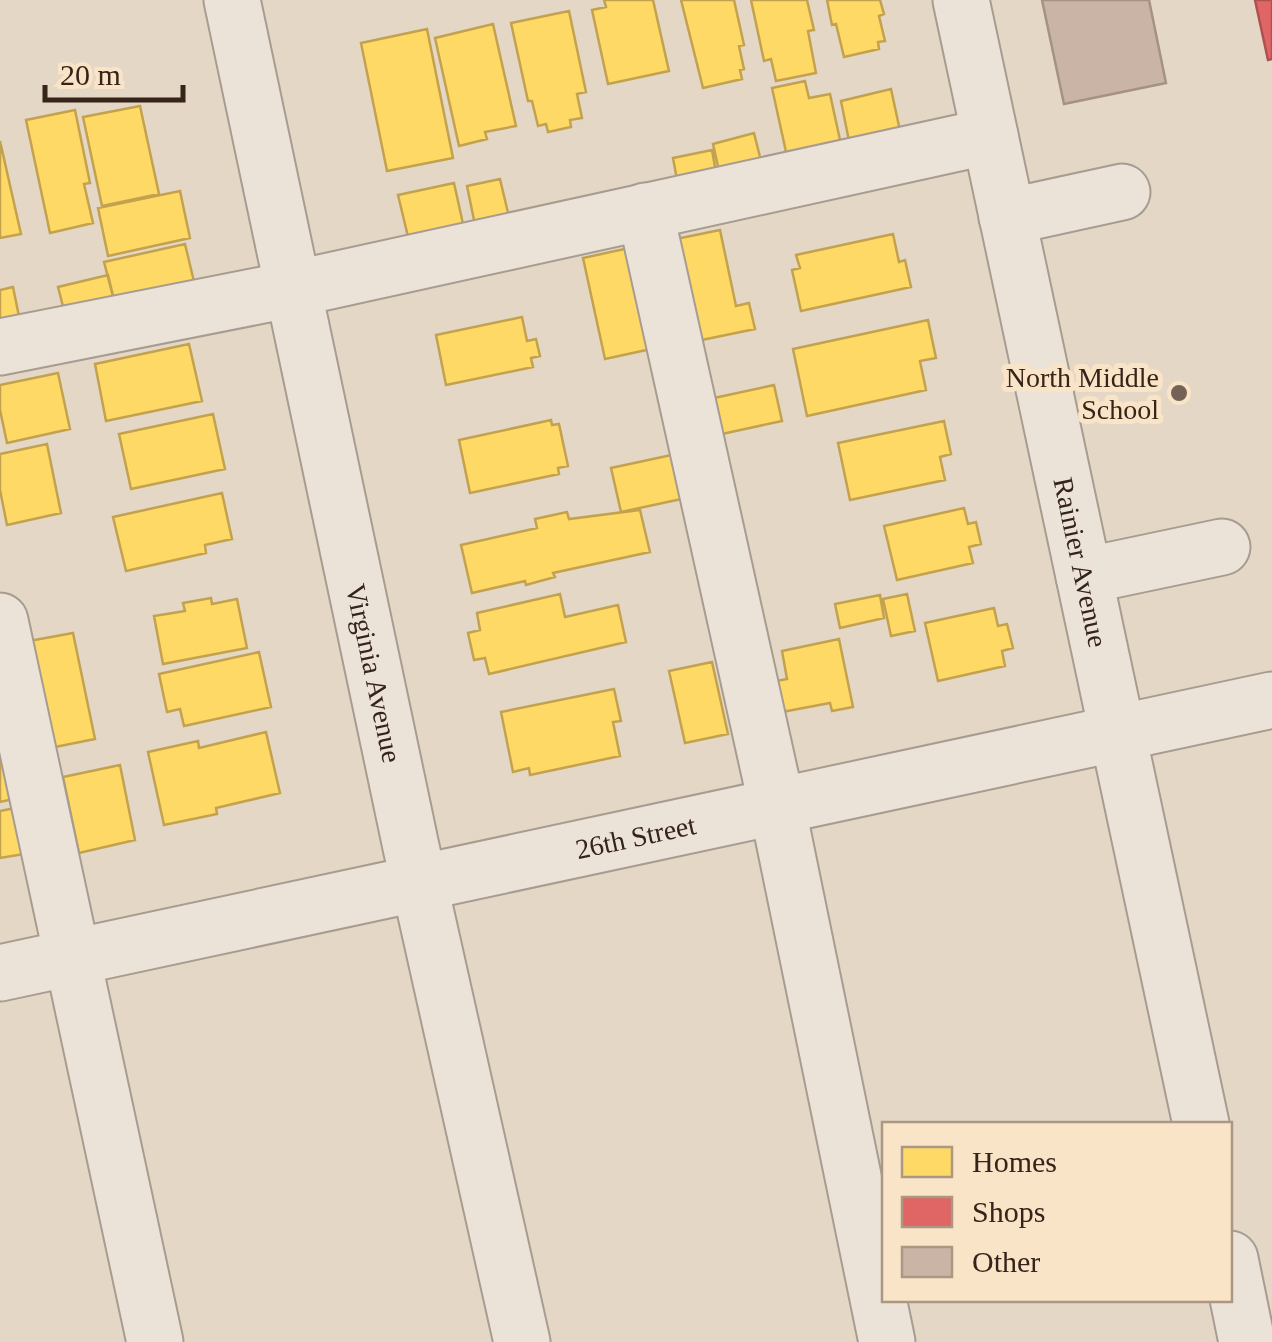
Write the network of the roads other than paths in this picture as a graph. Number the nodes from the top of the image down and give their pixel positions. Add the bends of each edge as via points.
1 (232, 0) edge
2 (961, 0) edge
3 (990, 136) junction
4 (1122, 192) dead end
5 (644, 212) junction
6 (1007, 217) junction
7 (293, 289) junction
8 (0, 347) edge
9 (1222, 548) dead end
10 (1084, 576) junction
11 (0, 622) edge
12 (1272, 700) edge
13 (1117, 734) junction
14 (776, 806) junction
15 (419, 883) junction
16 (74, 957) junction
17 (0, 972) edge
18 (1201, 1122) edge
19 (1232, 1269) edge
20 (155, 1342) edge
21 (522, 1342) edge
22 (887, 1342) edge
23 (1247, 1342) edge

1 - 7 street, Virginia Avenue
2 - 3 street, Rainier Avenue
3 - 5 street
3 - 6 street, Rainier Avenue
4 - 6 street
5 - 7 street
5 - 14 street
6 - 10 street, Rainier Avenue
7 - 8 street
7 - 15 street, Virginia Avenue
9 - 10 street
10 - 13 street, Rainier Avenue
11 - 16 street
12 - 13 street, 26th Street
13 - 14 street, 26th Street
13 - 18 street, Rainier Avenue
14 - 15 street, 26th Street
14 - 22 street
15 - 16 street, 26th Street
15 - 21 street, Virginia Avenue
16 - 17 street, 26th Street
16 - 20 street
19 - 23 street

